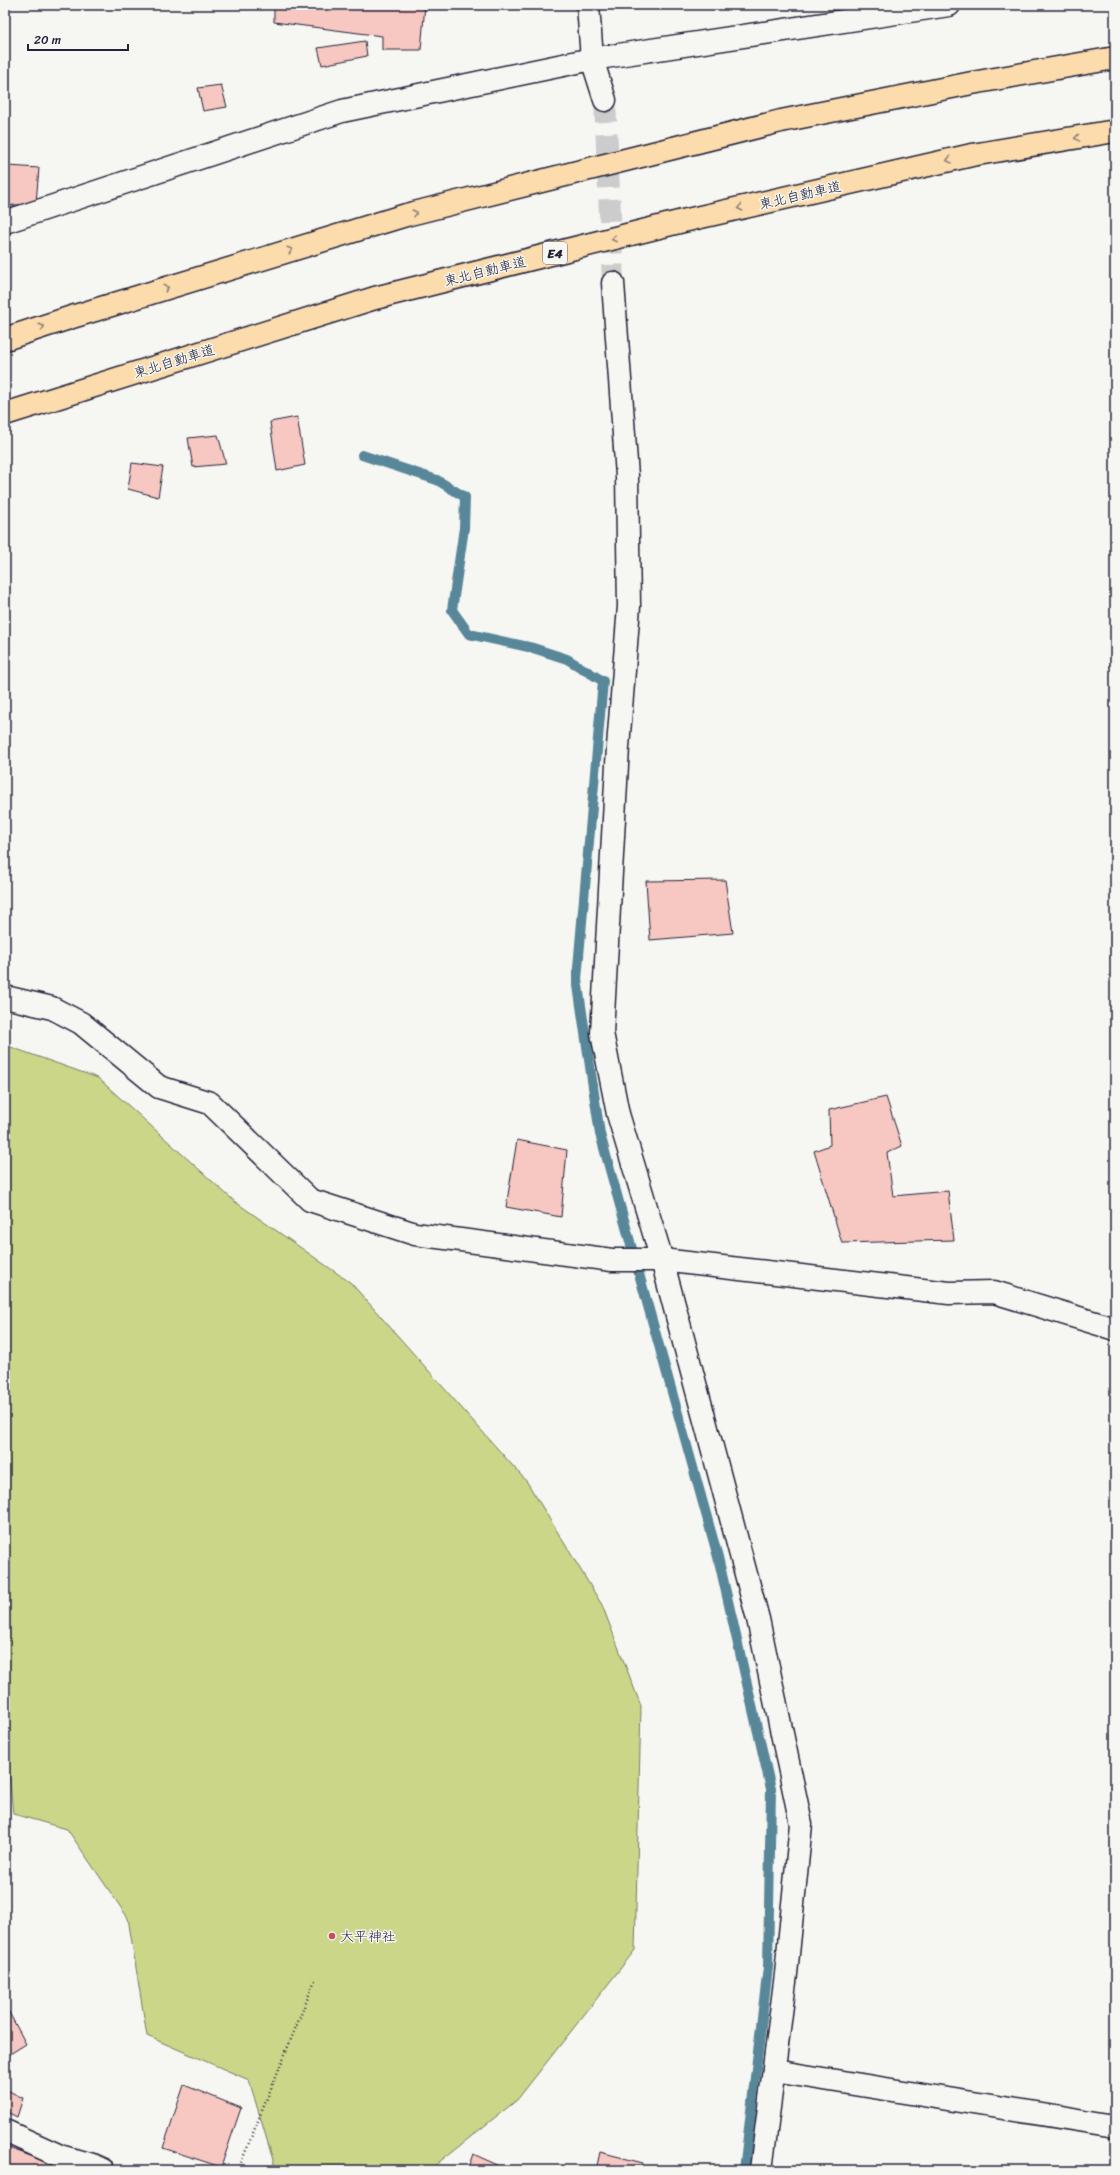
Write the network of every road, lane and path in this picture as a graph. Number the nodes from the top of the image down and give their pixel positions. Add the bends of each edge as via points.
1 (588, 5) edge
2 (949, 5) edge
3 (1115, 58) edge
4 (592, 59) junction
5 (604, 100) tunnel mouth
6 (1115, 131) edge
7 (5, 222) edge
8 (613, 283) tunnel mouth
9 (5, 339) edge
10 (5, 414) edge
11 (5, 997) edge
12 (655, 1260) junction
13 (1115, 1329) edge
14 (315, 1980) dead end
15 (774, 2071) junction
16 (1115, 2126) edge
17 (5, 2132) edge
18 (103, 2170) edge
19 (238, 2170) edge
20 (760, 2170) edge

1 - 4 street
2 - 4 street
9 -> 3 highway via 422,211 781,121
4 - 5 street
4 - 7 street via 342,111
6 -> 10 highway, 東北自動車道 / E4 via 964,157 683,221 383,296
8 - 12 street via 627,476 630,606 618,747 602,1033 618,1114
11 - 12 street via 52,1008 81,1023 159,1087 210,1103 310,1200 415,1234 612,1260
12 - 13 street via 949,1293 994,1292
12 - 15 street via 758,1619 801,1824
14 - 19 path
15 - 16 street
15 - 20 street
17 - 18 street via 60,2156

